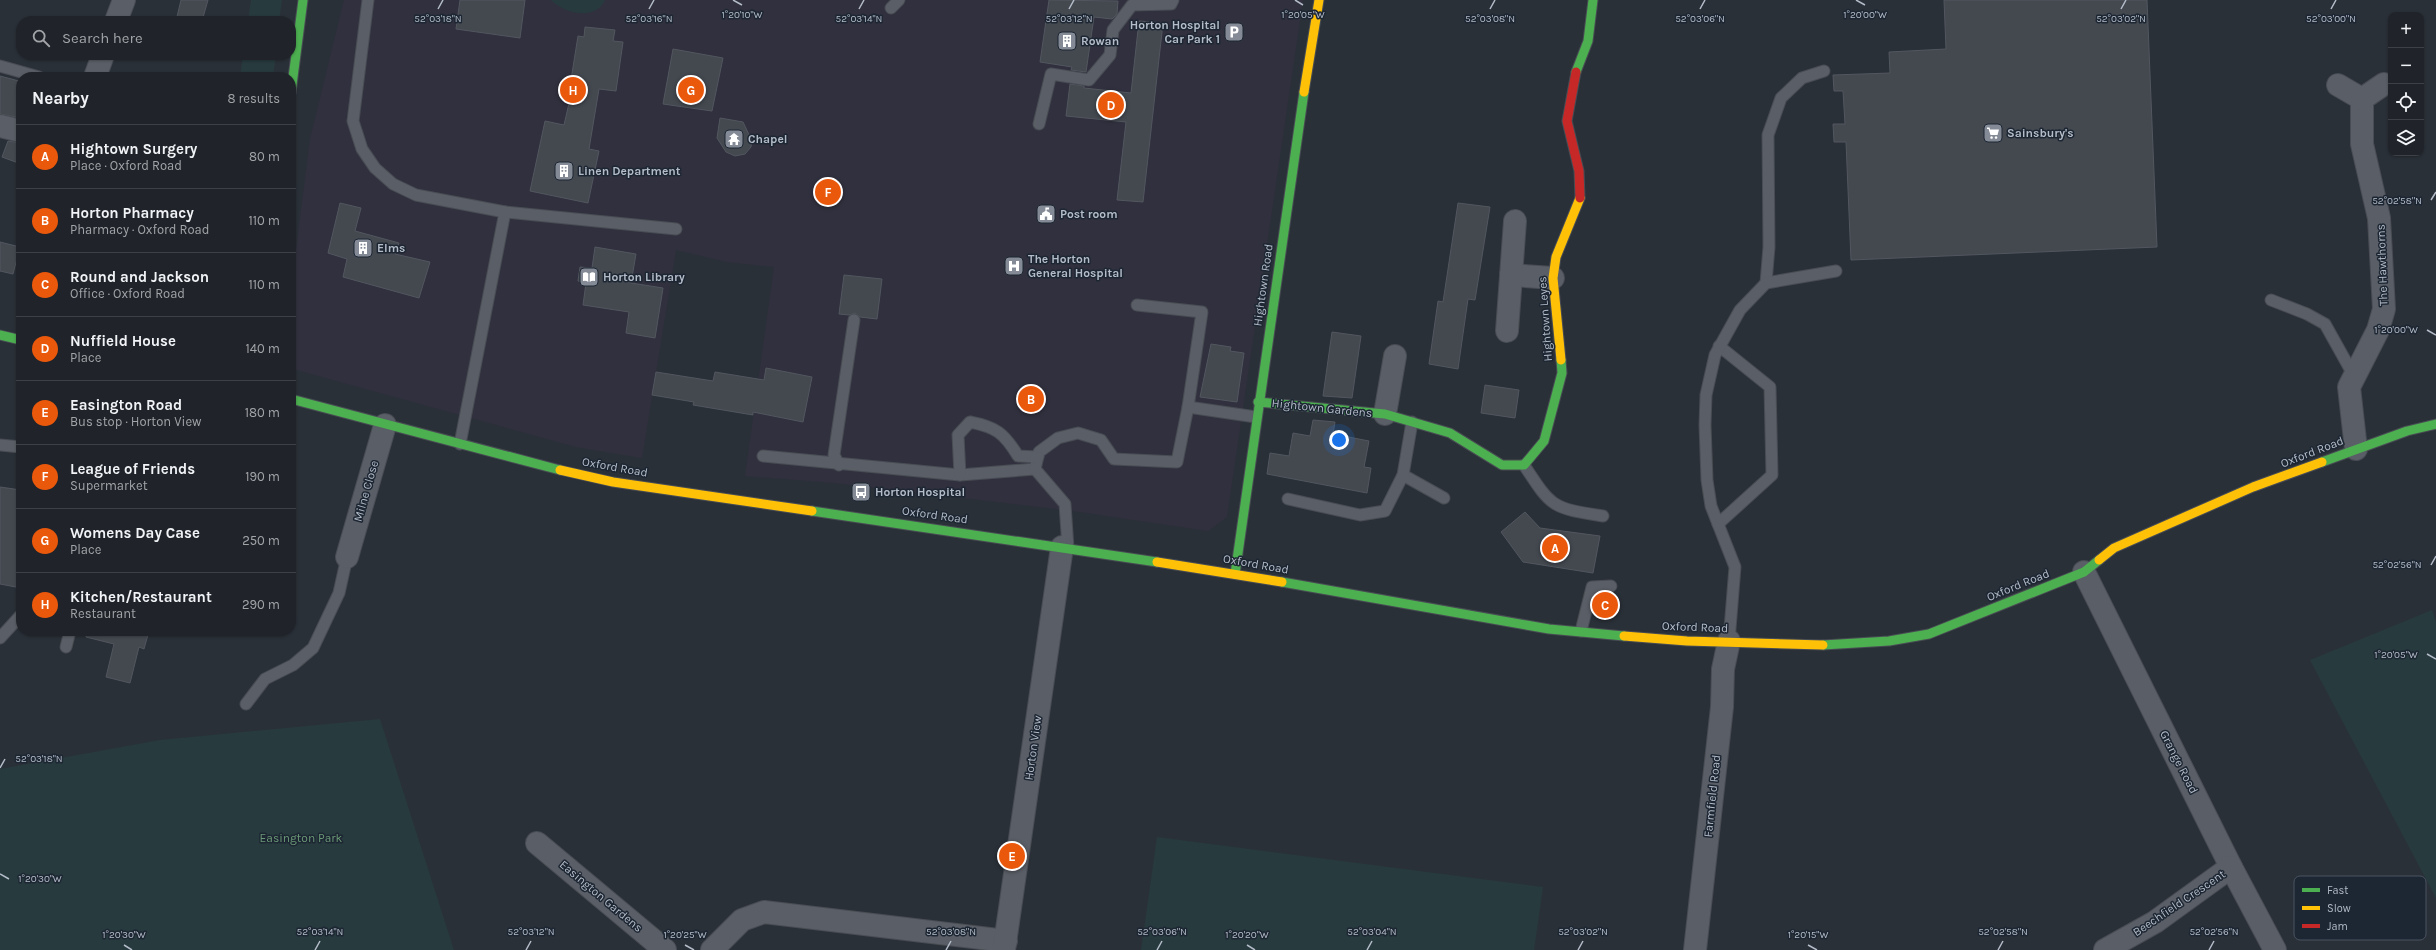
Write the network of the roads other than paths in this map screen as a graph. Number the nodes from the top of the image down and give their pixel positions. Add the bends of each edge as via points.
1 (124, 0) edge
2 (134, 0) edge
3 (303, 0) edge
4 (368, 0) edge
5 (1173, 0) edge
6 (1320, 0) edge
7 (1593, 0) edge
8 (118, 16) edge
9 (127, 16) edge
10 (296, 54) edge
11 (101, 60) edge
12 (109, 60) edge
13 (295, 60) edge
14 (0, 66) edge
15 (1824, 71) dead end
16 (21, 72) edge
17 (97, 72) edge
18 (104, 72) edge
19 (294, 72) edge
20 (2384, 84) dead end
21 (2338, 85) dead end
22 (2362, 99) junction
23 (1039, 124) dead end
24 (0, 126) edge
25 (16, 130) edge
26 (505, 212) junction
27 (1515, 221) dead end
28 (676, 229) dead end
29 (1836, 271) dead end
30 (1511, 275) junction
31 (1553, 278) junction
32 (1766, 283) junction
33 (2271, 300) dead end
34 (1138, 305) dead end
35 (854, 320) dead end
36 (1507, 331) dead end
37 (0, 335) edge
38 (16, 339) edge
39 (1719, 346) junction
40 (1396, 356) dead end
41 (2354, 376) junction
42 (296, 400) edge
43 (1258, 402) junction
44 (1188, 407) junction
45 (1385, 414) junction
46 (1256, 417) junction
47 (1412, 422) junction
48 (2436, 424) edge
49 (385, 425) junction
50 (460, 444) junction
51 (0, 445) edge
52 (16, 447) edge
53 (2356, 449) junction
54 (763, 456) dead end
55 (1038, 457) junction
56 (840, 465) junction
57 (1524, 465) junction
58 (1035, 469) junction
59 (960, 475) junction
60 (1403, 475) junction
61 (1444, 498) dead end
62 (1288, 499) dead end
63 (1602, 516) dead end
64 (1718, 524) junction
65 (1065, 547) junction
66 (347, 557) joint
67 (2084, 572) junction
68 (1235, 574) junction
69 (1611, 586) dead end
70 (16, 620) edge
71 (1581, 631) junction
72 (69, 636) edge
73 (0, 638) edge
74 (1729, 641) junction
75 (66, 647) dead end
76 (246, 704) dead end
77 (537, 843) dead end
78 (2231, 867) junction
79 (1005, 946) edge
80 (665, 950) edge
81 (712, 950) edge
82 (1695, 950) edge
83 (2105, 950) edge
84 (2275, 950) edge

1 - 8 street
2 - 9 lane
3 - 10 main road
4 - 26 lane via 353,121 362,149 375,168 393,184 416,195
5 - 23 lane via 1172,4 1132,5 1113,30 1110,55 1089,80 1051,74
6 - 43 main road, Hightown Road
7 - 31 main road, Hightown Leyes via 1588,41 1573,79 1567,121 1581,196 1556,257
11 - 17 street
12 - 18 lane
13 - 19 main road
14 - 16 lane
15 - 32 lane via 1802,78 1781,98 1768,135 1769,247
20 - 22 street
21 - 22 street
22 - 41 street, The Hawthorns via 2362,144 2380,218 2384,309 2378,330
24 - 25 street
26 - 28 lane
26 - 50 lane
27 - 30 street
29 - 32 lane
30 - 31 street
30 - 36 street
31 - 57 main road, Hightown Leyes via 1562,373 1544,441
32 - 39 lane via 1740,310
33 - 41 lane via 2325,324
34 - 44 lane via 1202,312
35 - 56 lane via 834,455
37 - 38 main road
39 - 64 lane via 1709,375 1705,425 1707,480 1711,506
39 - 64 lane via 1770,387 1772,475
40 - 45 street, Hightown Gardens
41 - 53 street, The Hawthorns via 2348,394
42 - 49 main road, Oxford Road
43 - 45 main road, Hightown Gardens
43 - 46 main road, Hightown Road
44 - 46 lane
44 - 55 lane via 1177,462 1114,458 1100,440 1078,433 1058,438 1039,452
45 - 47 main road, Hightown Gardens
46 - 68 main road, Hightown Road
47 - 57 main road, Hightown Gardens via 1450,433 1502,465
47 - 60 lane
48 - 53 main road, Oxford Road
49 - 50 main road, Oxford Road
49 - 66 street, Milne Close
50 - 65 main road, Oxford Road via 613,482
51 - 52 lane
53 - 67 main road, Oxford Road via 2253,487 2114,548
54 - 56 lane
55 - 58 lane
55 - 59 lane via 1018,456 1008,440 991,426 970,422 958,435
56 - 59 lane
57 - 63 lane via 1545,497 1564,510
58 - 59 lane
58 - 65 lane via 1066,504
60 - 61 lane
60 - 62 lane via 1385,511 1360,515
64 - 74 lane via 1735,567
65 - 68 main road, Oxford Road
65 - 79 street, Horton View
66 - 76 lane via 339,593 313,648 293,665 266,679
67 - 74 main road, Oxford Road via 1929,634 1889,641 1806,645
67 - 78 street, Grange Road
68 - 71 main road, Oxford Road via 1541,627
69 - 71 lane via 1592,587
70 - 73 lane
71 - 74 main road, Oxford Road via 1687,641
72 - 75 lane
74 - 82 street, Farmfield Road via 1723,669 1722,707
77 - 80 street, Easington Gardens
78 - 83 street, Beechfield Crescent via 2154,922
78 - 84 street, Grange Road
79 - 81 street via 764,912 742,920

